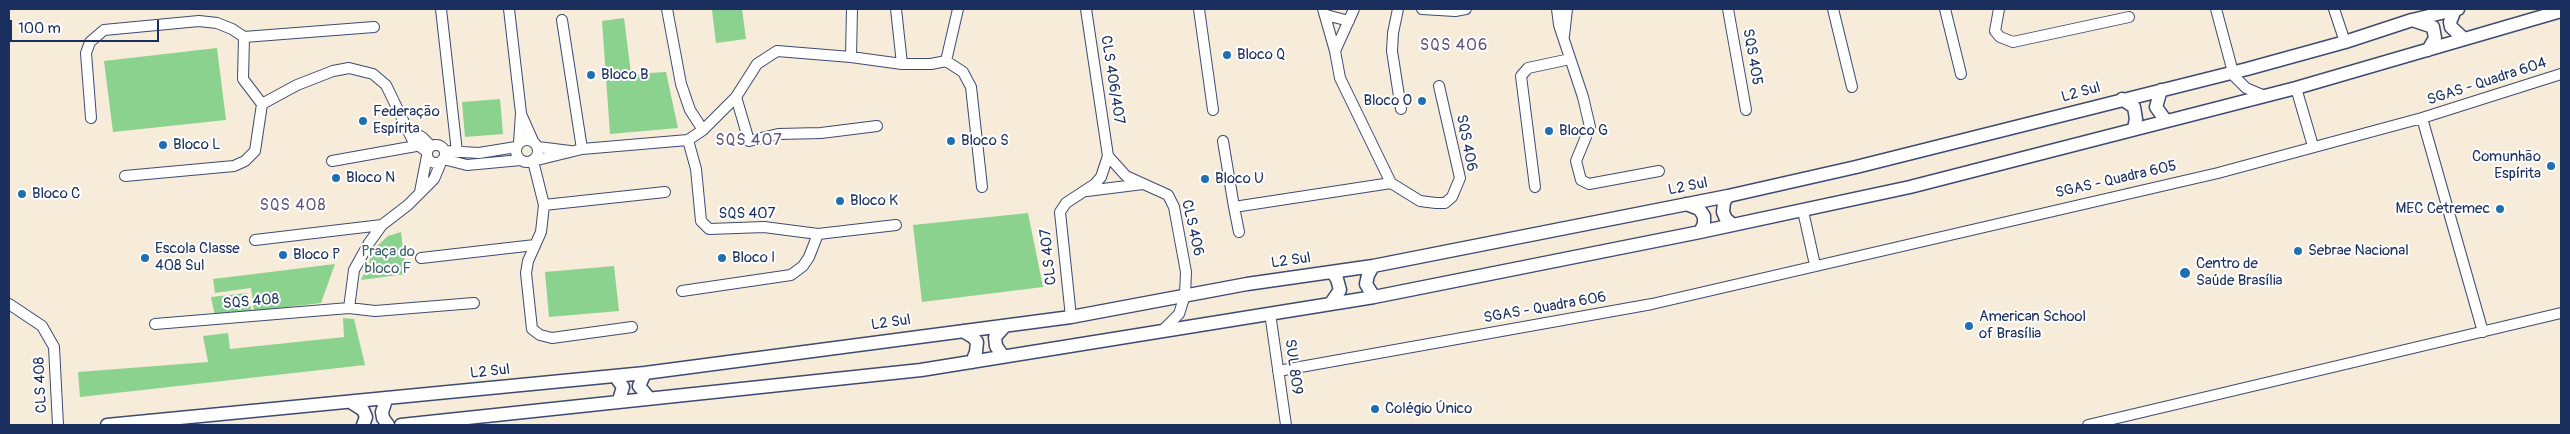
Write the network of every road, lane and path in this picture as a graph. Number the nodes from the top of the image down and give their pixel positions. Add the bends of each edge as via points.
1 (441, 9) edge
2 (509, 9) edge
3 (667, 9) edge
4 (852, 9) edge
5 (896, 9) edge
6 (958, 9) edge
7 (1086, 9) edge
8 (1199, 9) edge
9 (1354, 9) edge
10 (1398, 9) edge
11 (1426, 9) edge
12 (1466, 9) edge
13 (1557, 9) edge
14 (1567, 9) edge
15 (1728, 9) edge
16 (1833, 9) edge
17 (1945, 9) edge
18 (2000, 9) edge
19 (2216, 9) edge
20 (2334, 9) edge
21 (2457, 9) edge
22 (1324, 12) edge
23 (2561, 12) edge
24 (2129, 17) dead end
25 (562, 20) dead end
26 (2412, 20) junction
27 (1349, 21) junction
28 (374, 27) dead end
29 (244, 37) junction
30 (1564, 37) junction
31 (2464, 39) junction
32 (2345, 42) junction
33 (2428, 50) junction
34 (1335, 51) junction
35 (851, 57) junction
36 (1570, 59) junction
37 (946, 61) junction
38 (902, 64) junction
39 (2232, 72) junction
40 (1961, 74) dead end
41 (2561, 74) edge
42 (1439, 86) dead end
43 (1852, 87) dead end
44 (2296, 88) junction
45 (2161, 90) junction
46 (2265, 96) junction
47 (736, 97) junction
48 (2122, 99) junction
49 (262, 104) junction
50 (1401, 109) dead end
51 (1213, 110) dead end
52 (1746, 110) dead end
53 (521, 113) junction
54 (91, 118) dead end
55 (2422, 118) junction
56 (2166, 122) junction
57 (877, 126) dead end
58 (2134, 128) junction
59 (703, 130) junction
60 (410, 131) junction
61 (688, 140) junction
62 (1223, 141) dead end
63 (536, 144) junction
64 (518, 145) junction
65 (416, 146) junction
66 (2313, 146) junction
67 (578, 150) junction
68 (428, 151) junction
69 (457, 152) junction
70 (483, 153) junction
71 (1108, 156) junction
72 (443, 157) junction
73 (521, 160) junction
74 (332, 161) dead end
75 (533, 161) junction
76 (484, 164) junction
77 (1659, 171) dead end
78 (125, 176) dead end
79 (1391, 183) junction
80 (1143, 184) junction
81 (982, 187) dead end
82 (1535, 187) dead end
83 (1087, 191) junction
84 (420, 192) junction
85 (665, 192) dead end
86 (1728, 196) junction
87 (1686, 204) junction
88 (544, 205) junction
89 (1234, 207) junction
90 (1802, 211) junction
91 (382, 225) junction
92 (896, 225) dead end
93 (1733, 225) junction
94 (1239, 232) dead end
95 (1700, 232) junction
96 (818, 234) junction
97 (255, 240) dead end
98 (535, 245) junction
99 (421, 258) dead end
100 (1814, 265) junction
101 (1373, 266) junction
102 (1332, 272) junction
103 (682, 290) dead end
104 (1185, 296) junction
105 (1374, 297) junction
106 (474, 303) dead end
107 (9, 304) edge
108 (1331, 304) junction
109 (349, 308) junction
110 (2561, 312) edge
111 (21, 313) junction
112 (1270, 313) junction
113 (9, 314) edge
114 (1071, 317) junction
115 (155, 324) dead end
116 (1005, 326) junction
117 (632, 327) dead end
118 (963, 331) junction
119 (2484, 332) junction
120 (1160, 333) junction
121 (1003, 356) junction
122 (972, 362) junction
123 (1278, 370) junction
124 (645, 373) junction
125 (615, 376) junction
126 (649, 398) junction
127 (386, 400) junction
128 (619, 400) junction
129 (352, 402) junction
130 (176, 421) edge
131 (144, 423) edge
132 (58, 425) edge
133 (107, 425) edge
134 (363, 425) edge
135 (388, 425) edge
136 (401, 425) edge
137 (1286, 425) edge
138 (2088, 425) edge

1 - 69 street
2 - 53 street
3 - 59 street via 680,84 690,110
4 - 35 street
5 - 38 street
6 - 37 street
7 - 71 street, CLS 406/407
8 - 51 street
9 - 27 street
10 - 50 street via 1392,51
11 - 12 street
13 - 30 street
14 - 30 street
15 - 52 street, SQS 405
16 - 43 street
17 - 40 street
18 - 24 street via 1995,31 2000,37 2013,42
19 - 39 street
20 - 32 street
21 - 26 main road, L2 Sul
21 - 31 main road via 2450,22 2451,27
22 - 27 street
22 - 34 street
23 - 31 main road
25 - 67 street
26 - 32 main road, L2 Sul
26 - 33 main road via 2433,28 2435,38
27 - 34 street
28 - 29 street
29 - 49 street via 243,79
29 - 54 street via 217,23 199,21 104,30 90,42 86,53
30 - 36 street
31 - 33 main road
32 - 39 main road, L2 Sul
33 - 44 main road
34 - 79 street via 1340,78
35 - 38 street
35 - 47 street via 786,51 771,54 757,64
36 - 77 street via 1590,127 1576,161 1581,180 1589,184
36 - 82 street via 1528,68 1521,76
37 - 38 street
37 - 81 street via 963,72 971,86
39 - 45 main road, L2 Sul
39 - 46 street via 2246,88
41 - 55 street, SGAS - Quadra 604
42 - 79 street, SQS 406 via 1460,178 1455,193 1445,203 1436,204 1420,201
44 - 46 main road
44 - 66 street
45 - 48 main road, L2 Sul
45 - 56 main road via 2156,107
46 - 56 main road
47 - 57 street via 749,141 778,134
47 - 59 street
48 - 58 main road via 2134,107
48 - 86 main road, L2 Sul
49 - 60 street via 333,71 361,70 373,74 386,85
49 - 78 street via 255,151 246,161 234,166
53 - 63 street
53 - 64 street
55 - 66 street, SGAS - Quadra 605
55 - 119 street
56 - 58 main road
58 - 90 main road via 1910,187
59 - 61 street
60 - 65 street
60 - 68 street via 422,137
61 - 67 street
61 - 96 street, SQS 407 via 696,169 701,222 705,227 716,230 764,227
62 - 89 street
63 - 64 street via 525,139
63 - 67 street
63 - 75 street via 538,155
64 - 70 street
64 - 73 street via 516,154
65 - 68 street
65 - 74 street
66 - 100 street, SGAS - Quadra 605 via 2218,173
67 - 75 street
68 - 72 street via 432,162
68 - 72 street via 439,145
68 - 84 street
69 - 70 street
69 - 72 street
70 - 76 street
71 - 80 street, CLS 406 via 1120,172
71 - 83 street, CLS 407 via 1101,177
72 - 76 street via 461,165
72 - 84 street via 434,178
73 - 75 street
73 - 76 street
75 - 88 street
79 - 89 street
80 - 83 street
80 - 104 street, CLS 406 via 1165,192 1172,200 1186,272
83 - 114 street, CLS 407 via 1066,203 1060,212
84 - 91 street
85 - 88 street
86 - 87 main road, L2 Sul
86 - 93 main road via 1723,212
87 - 95 main road via 1699,209 1704,216
87 - 101 main road, L2 Sul
88 - 98 street via 544,219
89 - 94 street
90 - 93 main road
90 - 100 street
91 - 97 street
91 - 109 street via 354,270
92 - 96 street, SQS 407
93 - 95 main road
95 - 105 main road
96 - 103 street via 803,266 791,274
98 - 99 street
98 - 117 street via 526,272 535,333 552,338
100 - 123 street, SGAS - Quadra 606 via 1652,304
101 - 102 main road, L2 Sul
101 - 105 main road via 1366,284
102 - 104 main road, L2 Sul
102 - 108 main road via 1340,290
104 - 114 main road, L2 Sul
104 - 120 street, CLS 406 via 1179,314
105 - 108 main road
106 - 109 street, SQS 408 via 376,311
107 - 111 street, CLS 408
108 - 112 main road
109 - 115 street, SQS 408
110 - 119 street
111 - 113 street
111 - 132 street, CLS 408 via 42,326 54,347
112 - 120 main road
112 - 123 street, SUL 809
114 - 116 main road, L2 Sul
116 - 118 main road, L2 Sul
116 - 121 main road via 995,337 996,346
118 - 122 main road via 977,342
118 - 124 main road, L2 Sul
119 - 138 street
120 - 121 main road
121 - 122 main road
122 - 126 main road via 821,382
123 - 137 street, SUL 809
124 - 125 main road, L2 Sul
124 - 126 main road via 640,386
125 - 127 main road, L2 Sul
125 - 128 main road via 623,387
126 - 128 main road
127 - 129 main road, L2 Sul
127 - 135 main road via 382,412
128 - 136 main road
129 - 130 main road, L2 Sul
129 - 134 main road via 363,410 366,417
130 - 131 main road, L2 Sul
131 - 133 main road, L2 Sul

